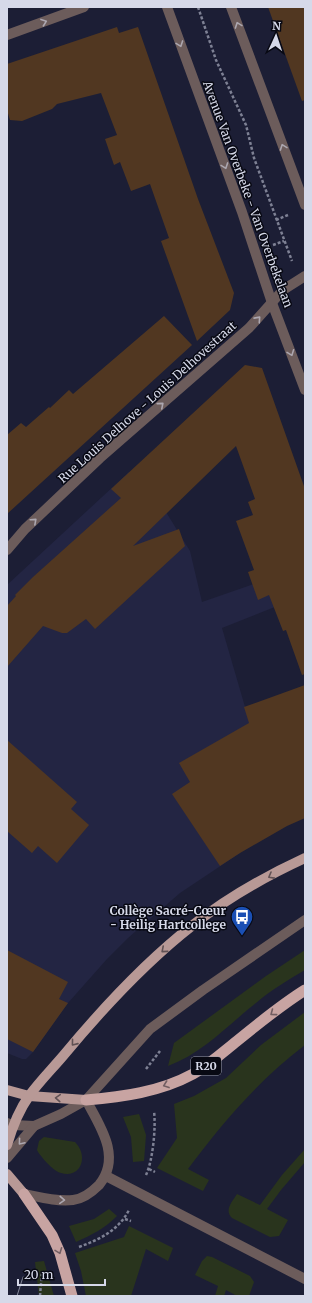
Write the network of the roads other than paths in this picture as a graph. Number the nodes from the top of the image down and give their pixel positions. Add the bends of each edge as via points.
1 (84, 7) edge
2 (167, 7) edge
3 (231, 7) edge
4 (7, 35) edge
5 (305, 205) edge
6 (305, 276) edge
7 (272, 303) junction
8 (305, 390) edge
9 (7, 550) edge
10 (305, 858) edge
11 (305, 920) edge
12 (305, 990) edge
13 (7, 1090) edge
14 (29, 1096) junction
15 (86, 1100) junction
16 (10, 1124) edge
17 (34, 1126) junction
18 (7, 1145) edge
19 (7, 1158) edge
20 (7, 1174) edge
21 (106, 1176) junction
22 (24, 1194) junction
23 (305, 1279) edge
24 (72, 1296) edge

4 -> 1 street
2 -> 7 street, Avenue Van Overbeke - Van Overbekelaan via 242,212
5 -> 3 street
6 - 7 street, Rue Louis Delhove - Louis Delhovestraat via 282,290
7 -> 8 street, Avenue Van Overbeke - Van Overbekelaan
9 -> 7 street, Rue Louis Delhove - Louis Delhovestraat via 25,529 100,458 249,328
10 -> 14 main road via 239,894 187,930 147,965 88,1025
11 - 15 street via 150,1030
12 -> 15 highway, R20 via 192,1075 150,1091 118,1098
13 - 14 main road, R20
15 -> 14 main road, R20
14 - 16 main road
15 - 17 street
15 - 21 street via 107,1143 109,1164
16 - 17 street
16 - 18 main road
17 -> 19 street
20 - 22 main road
22 -> 21 street via 73,1200 82,1198 97,1187
21 - 23 street
22 -> 24 highway via 52,1235

